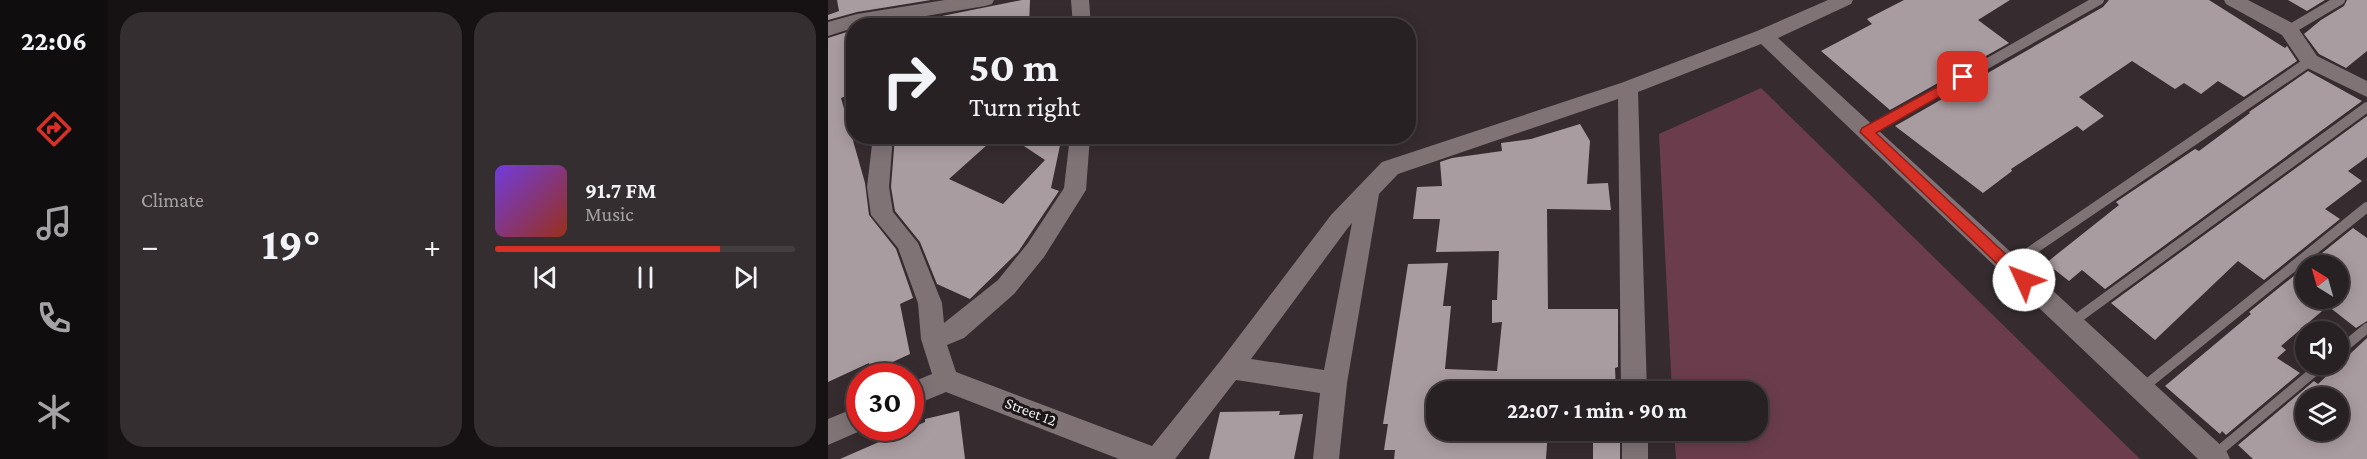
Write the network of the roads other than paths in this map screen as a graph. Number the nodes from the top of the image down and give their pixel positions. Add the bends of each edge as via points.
1 (985, 0) edge
2 (1080, 0) edge
3 (1844, 0) edge
4 (2099, 0) edge
5 (2235, 0) edge
6 (2340, 0) edge
7 (886, 18) edge
8 (1081, 18) edge
9 (846, 25) edge
10 (828, 29) edge
11 (2289, 30) junction
12 (1764, 36) junction
13 (2310, 62) junction
14 (1628, 88) junction
15 (2367, 90) edge
16 (2367, 107) edge
17 (1867, 132) junction
18 (882, 144) edge
19 (1079, 144) edge
20 (1369, 190) junction
21 (2367, 207) edge
22 (2009, 266) junction
23 (2071, 324) junction
24 (2367, 328) edge
25 (933, 339) junction
26 (2349, 343) edge
27 (1230, 368) junction
28 (2310, 375) edge
29 (946, 380) junction
30 (1634, 381) edge
31 (1334, 383) junction
32 (924, 389) edge
33 (2141, 390) junction
34 (846, 424) edge
35 (828, 432) edge
36 (1635, 441) edge
37 (2215, 457) edge
38 (1152, 459) edge
39 (1158, 459) edge
40 (1326, 459) edge
41 (1635, 459) edge

1 - 7 street
2 - 8 street
3 - 12 street
4 - 17 lane
5 - 11 street
6 - 11 lane
9 - 10 street
11 - 13 street
12 - 14 street
12 - 17 street
13 - 15 street
13 - 22 lane
14 - 20 street via 1390,168
14 - 30 street
16 - 23 lane
17 - 22 street
18 - 25 street via 878,188 882,215 907,243 930,303
19 - 25 street via 1076,190 1036,250 1006,287 955,330
20 - 27 street via 1339,222
20 - 31 street
21 - 33 lane
22 - 23 street
23 - 33 street
24 - 26 lane
25 - 29 street
27 - 31 street
27 - 39 street
28 - 37 lane
29 - 32 street
29 - 38 street, Street 12
31 - 40 street
33 - 37 street
34 - 35 street
36 - 41 street

